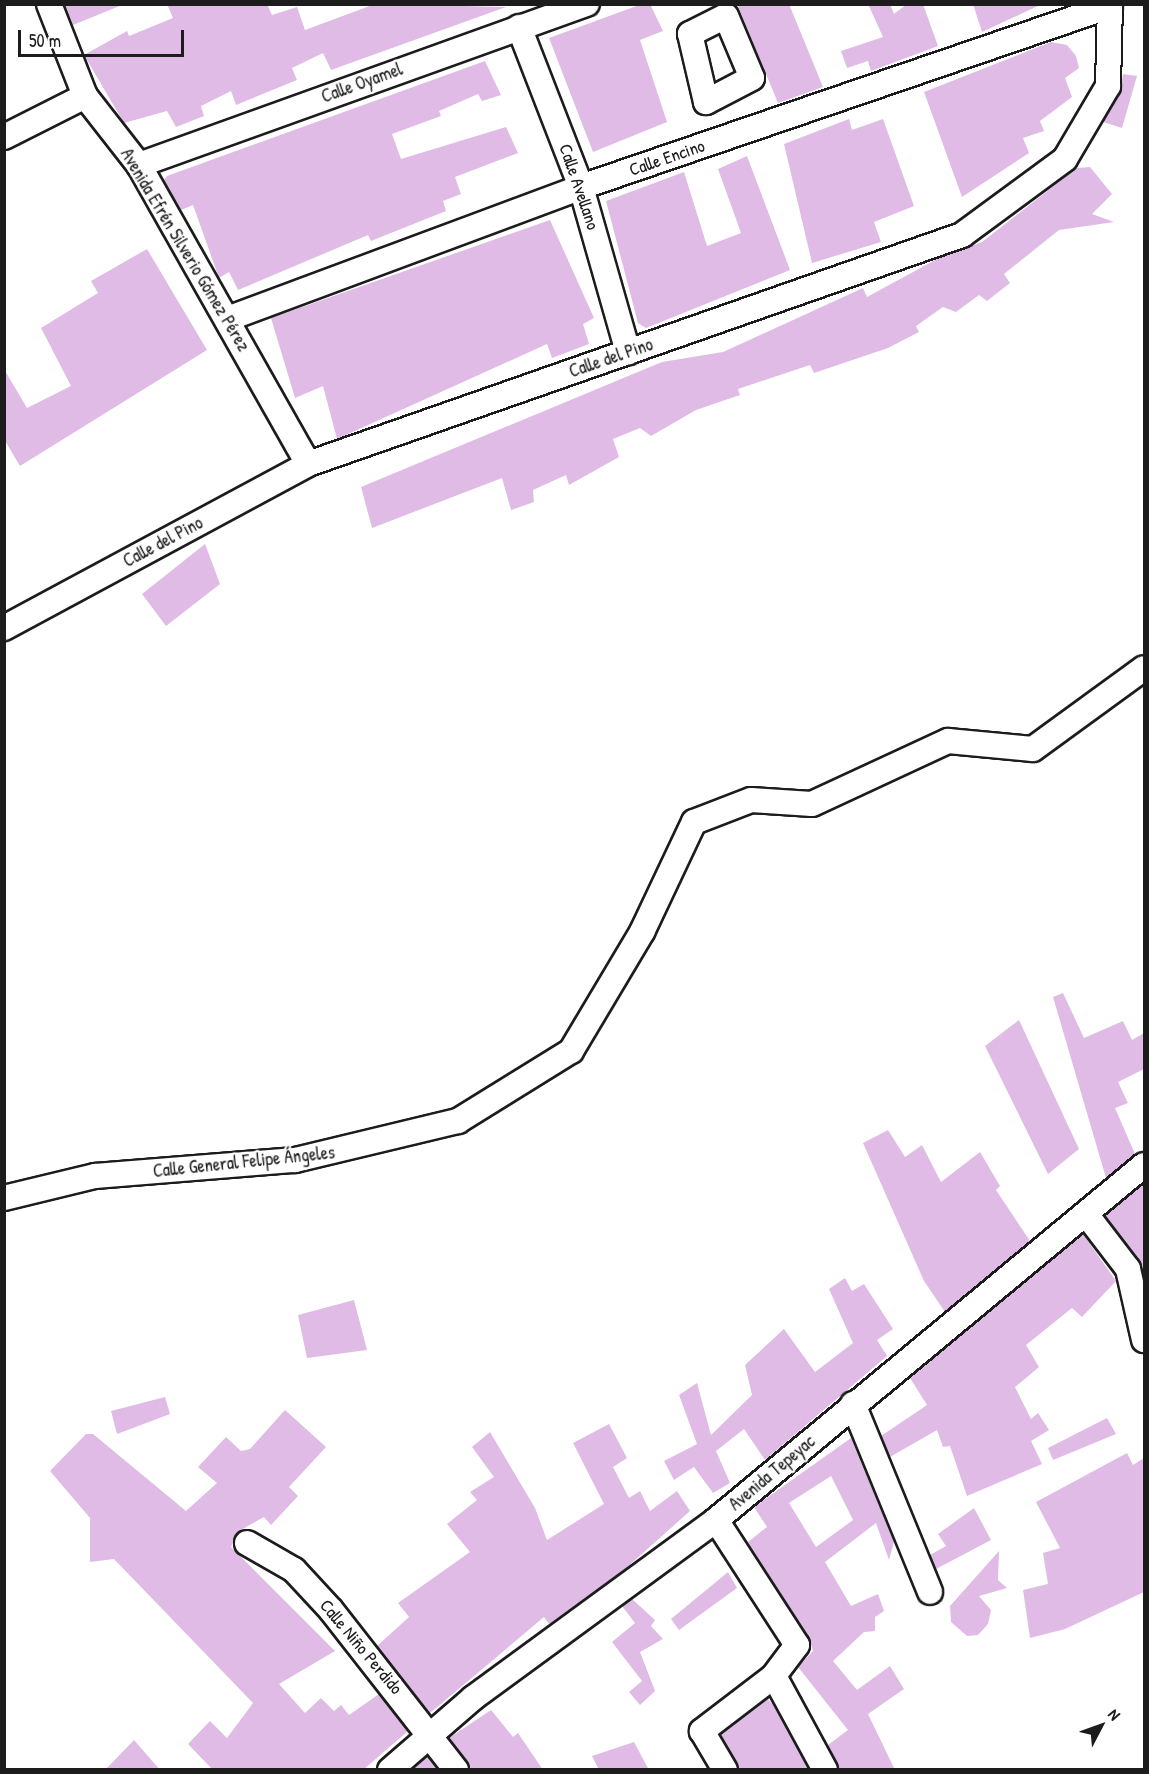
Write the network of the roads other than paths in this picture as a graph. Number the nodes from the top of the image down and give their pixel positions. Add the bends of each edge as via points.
1 (49, 4) edge
2 (587, 4) edge
3 (1110, 5) edge
4 (519, 27) junction
5 (85, 96) junction
6 (706, 102) dead end
7 (4, 137) edge
8 (717, 140) junction
9 (139, 165) junction
10 (581, 187) junction
11 (227, 319) junction
12 (628, 352) junction
13 (308, 464) junction
14 (4, 628) edge
15 (1144, 668) edge
16 (1144, 1165) edge
17 (4, 1198) edge
18 (1086, 1214) junction
19 (1136, 1270) edge
20 (1144, 1340) edge
21 (853, 1404) junction
22 (716, 1520) junction
23 (248, 1543) dead end
24 (930, 1592) dead end
25 (774, 1676) junction
26 (432, 1734) junction
27 (390, 1770) edge
28 (456, 1770) edge
29 (725, 1770) edge
30 (825, 1770) edge

1 - 5 street, Avenida Efrén Silverio Gómez Pérez
2 - 4 street, Calle Oyamel
3 - 8 street, Calle Encino
3 - 12 street, Calle del Pino via 1108,86 1065,159 962,235
4 - 9 street, Calle Oyamel
4 - 10 street, Calle Avellano
5 - 7 street
5 - 9 street, Avenida Efrén Silverio Gómez Pérez
6 - 8 street
8 - 10 street, Calle Encino
9 - 11 street, Avenida Efrén Silverio Gómez Pérez
10 - 11 street, Calle Encino
10 - 12 street, Calle Avellano
11 - 13 street, Avenida Efrén Silverio Gómez Pérez
12 - 13 street, Calle del Pino
13 - 14 street, Calle del Pino
15 - 17 street, Calle General Felipe Ángeles via 1033,749 948,741 812,804 751,800 694,822 642,932 571,1051 458,1121 295,1160 95,1176
16 - 18 street, Avenida Tepeyac
18 - 19 street
18 - 21 street, Avenida Tepeyac
19 - 20 street
21 - 22 street, Avenida Tepeyac
21 - 24 street
22 - 25 street via 797,1645
22 - 26 street, Avenida Tepeyac
23 - 26 street, Calle Niño Perdido via 294,1570
25 - 29 street via 702,1731
25 - 30 street
26 - 27 street, Avenida Tepeyac
26 - 28 street, Calle Niño Perdido

